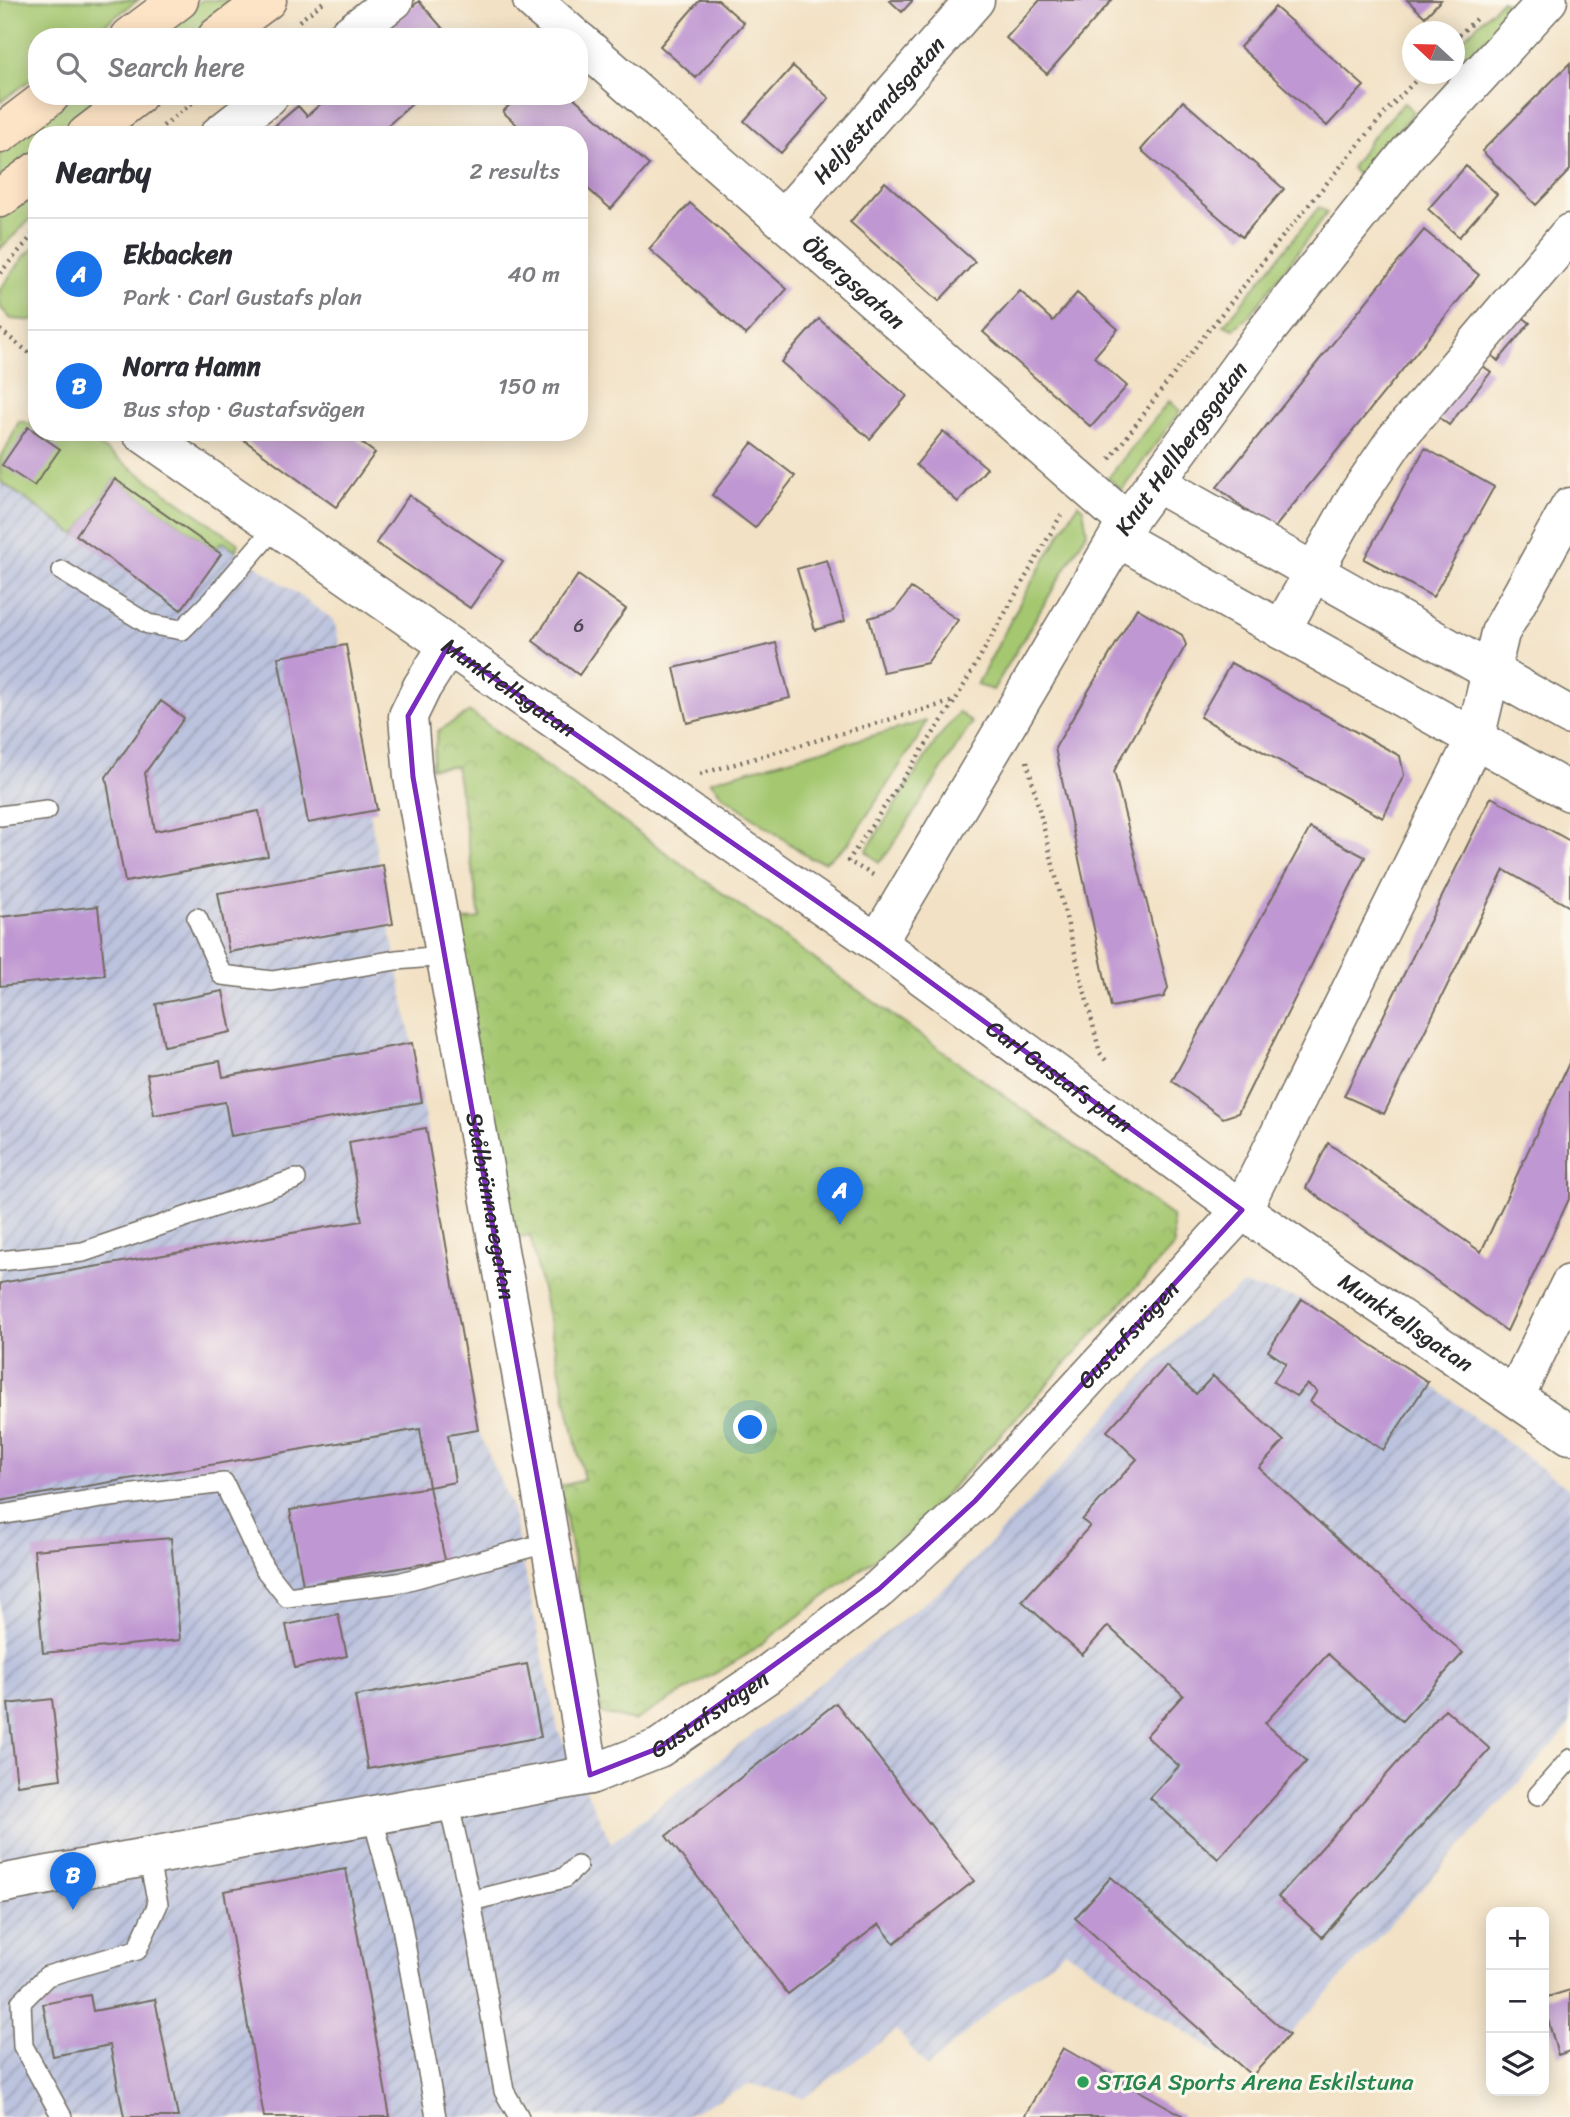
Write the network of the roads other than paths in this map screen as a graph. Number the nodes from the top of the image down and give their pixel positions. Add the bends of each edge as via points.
1 (179, 0) edge
2 (267, 0) edge
3 (394, 0) edge
4 (532, 0) edge
5 (975, 0) edge
6 (1548, 0) edge
7 (142, 28) edge
8 (229, 28) edge
9 (358, 28) edge
10 (564, 28) edge
11 (588, 49) edge
12 (38, 105) edge
13 (125, 105) edge
14 (257, 105) edge
15 (98, 126) edge
16 (231, 126) edge
17 (0, 134) edge
18 (28, 178) edge
19 (0, 198) edge
20 (783, 219) junction
21 (1570, 233) edge
22 (154, 441) edge
23 (1156, 483) junction
24 (1570, 507) edge
25 (276, 526) junction
26 (1123, 530) junction
27 (62, 571) dead end
28 (1314, 572) junction
29 (1280, 630) junction
30 (448, 646) junction
31 (1490, 671) junction
32 (1570, 716) edge
33 (1475, 739) junction
34 (1570, 792) edge
35 (47, 810) dead end
36 (0, 816) edge
37 (197, 918) dead end
38 (877, 943) junction
39 (445, 956) junction
40 (296, 1179) dead end
41 (1242, 1210) junction
42 (0, 1261) edge
43 (1570, 1284) edge
44 (1515, 1396) junction
45 (1570, 1435) edge
46 (0, 1515) edge
47 (550, 1542) junction
48 (1570, 1759) edge
49 (590, 1775) junction
50 (1538, 1795) dead end
51 (448, 1801) junction
52 (372, 1815) junction
53 (148, 1857) junction
54 (577, 1866) dead end
55 (0, 1884) edge
56 (471, 1901) junction
57 (62, 2117) edge
58 (436, 2117) edge
59 (519, 2117) edge

1 - 7 main road
2 - 8 main road
3 - 9 street
4 - 10 street
5 - 20 street, Heljestrandsgatan
6 - 23 street, Knut Hellbergsgatan via 1409,152 1263,335
11 - 20 street, Öbergsgatan
12 - 17 main road
13 - 15 main road
14 - 16 street
18 - 19 main road
20 - 26 street, Öbergsgatan via 1084,484
21 - 28 street via 1395,440
22 - 25 street, Munktellsgatan
23 - 26 street, Knut Hellbergsgatan
23 - 28 street
24 - 31 street, Gustafsvägen via 1500,633
25 - 27 lane via 181,630 148,624
25 - 30 street, Munktellsgatan
26 - 29 street, Öbergsgatan
26 - 38 street, Knut Hellbergsgatan
28 - 29 street
28 - 31 street
29 - 33 street, Öbergsgatan
30 - 38 street, Munktellsgatan
30 - 39 street, Stålbrännaregatan via 408,716 413,777
31 - 32 street
31 - 33 street, Gustafsvägen
33 - 34 street, Öbergsgatan
33 - 41 street, Gustafsvägen
35 - 36 lane
37 - 39 lane via 222,975 272,981
38 - 41 street, Carl Gustafs plan
39 - 47 street, Stålbrännaregatan
40 - 42 lane via 83,1252
41 - 44 street, Munktellsgatan
41 - 49 street, Gustafsvägen via 975,1501 878,1589 768,1674 659,1748
43 - 44 street
44 - 45 street, Munktellsgatan
46 - 47 lane via 224,1483 264,1568 287,1597 398,1583
47 - 49 street, Stålbrännaregatan
48 - 50 lane
49 - 51 street, Gustafsvägen
51 - 52 street, Gustafsvägen
51 - 56 lane
52 - 53 street, Gustafsvägen
52 - 58 lane via 401,1921
53 - 55 street, Gustafsvägen
53 - 57 lane via 159,1904 137,1950 47,1976 21,2003 23,2046
54 - 56 lane via 564,1878
56 - 59 lane via 504,2091

